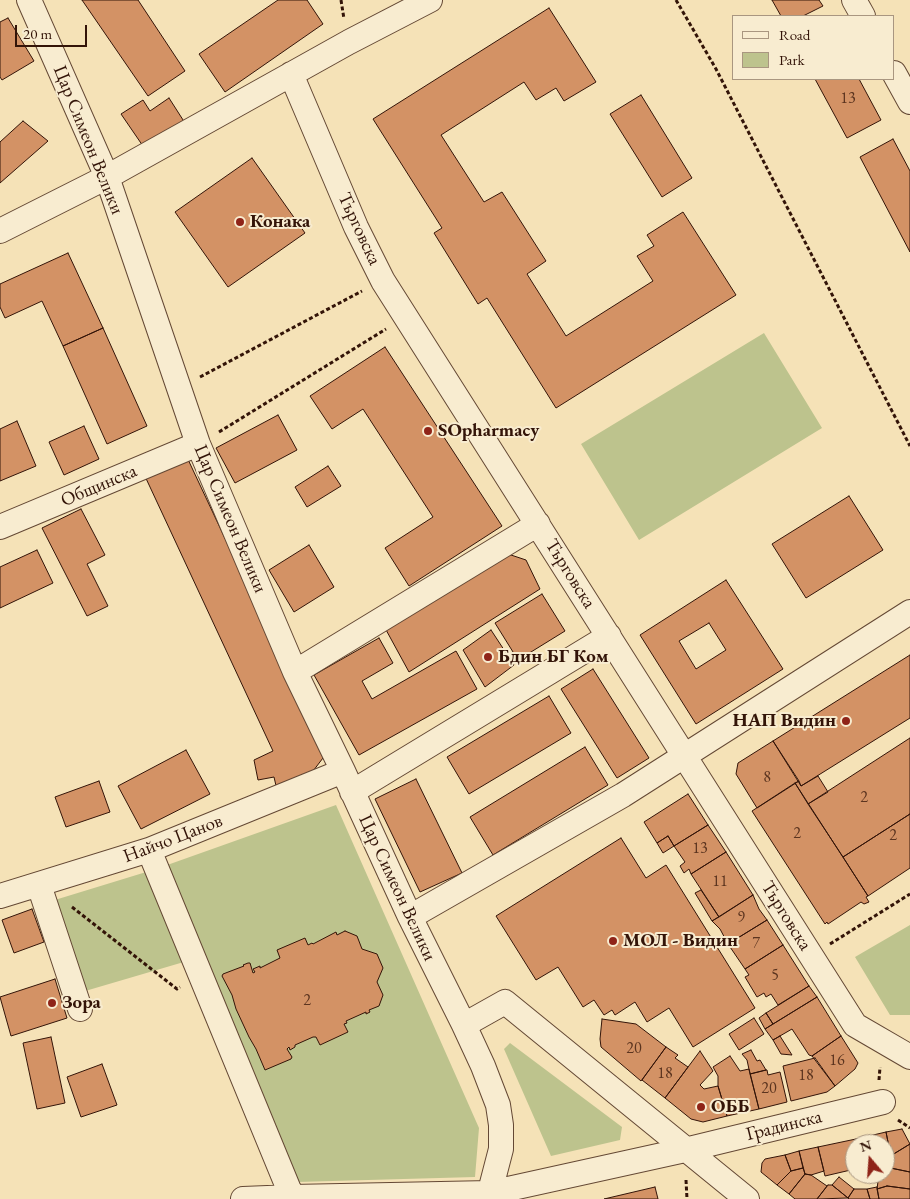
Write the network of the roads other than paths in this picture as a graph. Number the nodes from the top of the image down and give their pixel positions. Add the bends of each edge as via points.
1 (29, 0) edge
2 (430, 0) edge
3 (854, 0) edge
4 (862, 15) edge
5 (291, 74) junction
6 (895, 75) edge
7 (910, 102) edge
8 (107, 177) junction
9 (0, 231) edge
10 (198, 444) junction
11 (538, 524) junction
12 (0, 527) edge
13 (910, 612) edge
14 (609, 636) junction
15 (295, 672) junction
16 (686, 756) junction
17 (348, 782) junction
18 (149, 850) junction
19 (39, 885) junction
20 (0, 896) edge
21 (410, 917) junction
22 (80, 1008) dead end
23 (464, 1025) junction
24 (910, 1057) edge
25 (883, 1102) dead end
26 (685, 1150) junction
27 (292, 1196) junction
28 (489, 1196) edge
29 (243, 1199) edge
30 (747, 1199) edge

1 - 8 street, Цар Симеон Велики
2 - 5 street
3 - 4 street
5 - 8 street
5 - 11 street, Търговска via 356,227 383,281
6 - 7 street
8 - 9 street
8 - 10 street, Цар Симеон Велики
10 - 12 street, Общинска
10 - 15 street, Цар Симеон Велики
11 - 14 street, Търговска
11 - 15 street
13 - 16 street
14 - 16 street, Търговска
14 - 17 street, Найчо Цанов via 530,685
15 - 17 street, Цар Симеон Велики
16 - 21 street
16 - 24 street, Търговска via 855,1025
17 - 18 street, Найчо Цанов
17 - 21 street, Цар Симеон Велики
18 - 19 street, Найчо Цанов
18 - 27 street
19 - 20 street, Найчо Цанов
19 - 22 street
21 - 23 street, Цар Симеон Велики
23 - 26 street via 505,1002
23 - 28 street, Цар Симеон Велики via 498,1105 501,1125 501,1149
25 - 26 street, Градинска
26 - 28 street, Градинска
26 - 30 street
27 - 28 street, Градинска
27 - 29 street, Градинска

